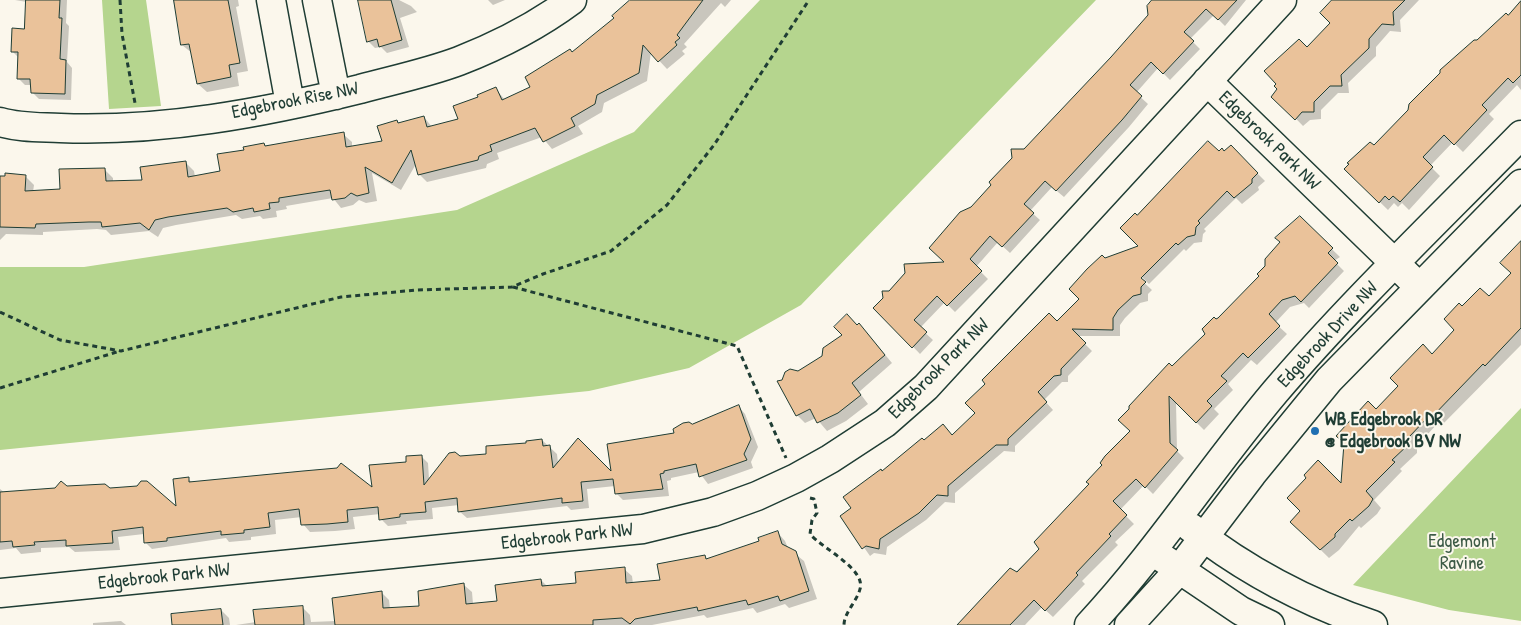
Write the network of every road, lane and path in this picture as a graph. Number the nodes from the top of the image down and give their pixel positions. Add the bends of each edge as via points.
1 (120, 0) edge
2 (271, 0) edge
3 (317, 0) edge
4 (572, 0) edge
5 (809, 0) edge
6 (1282, 0) edge
7 (1207, 81) junction
8 (336, 94) junction
9 (290, 104) junction
10 (0, 122) edge
11 (139, 128) junction
12 (1521, 135) edge
13 (1521, 184) edge
14 (1395, 264) junction
15 (512, 287) junction
16 (1419, 287) junction
17 (0, 312) edge
18 (121, 351) junction
19 (0, 388) edge
20 (799, 486) junction
21 (1178, 518) junction
22 (1153, 551) junction
23 (1191, 555) junction
24 (0, 593) edge
25 (844, 625) edge
26 (1089, 625) edge
27 (1129, 625) edge
28 (1270, 625) edge
29 (1373, 625) edge

1 - 11 path via 122,34
2 - 9 street
3 - 8 street
4 - 8 street, Edgebrook Rise NW via 510,39 458,62
5 - 15 path via 714,145 667,205 612,251
6 - 7 street
7 - 14 street, Edgebrook Park NW
7 - 20 street, Edgebrook Park NW via 926,387 885,423 830,460
8 - 9 street, Edgebrook Rise NW
9 - 11 street, Edgebrook Rise NW
10 - 11 street, Edgebrook Rise NW via 76,129
12 - 14 street, Edgebrook Drive NW
13 - 16 street, Edgebrook Drive NW
14 - 16 street, Edgebrook Park NW
14 - 21 street, Edgebrook Drive NW via 1275,392
15 - 18 path via 417,290 341,297
15 - 20 path via 737,346
16 - 23 street, Edgebrook Drive NW via 1329,380
17 - 18 path via 60,340
18 - 19 path
20 - 24 street, Edgebrook Park NW via 643,529
20 - 25 path via 814,499 817,513 812,520 810,534 860,576 861,588
21 - 22 street, Edgebrook Drive NW
21 - 23 street
22 - 23 street
22 - 26 street
23 - 27 street
23 - 28 street via 1241,611
23 - 29 street via 1237,560 1283,586

